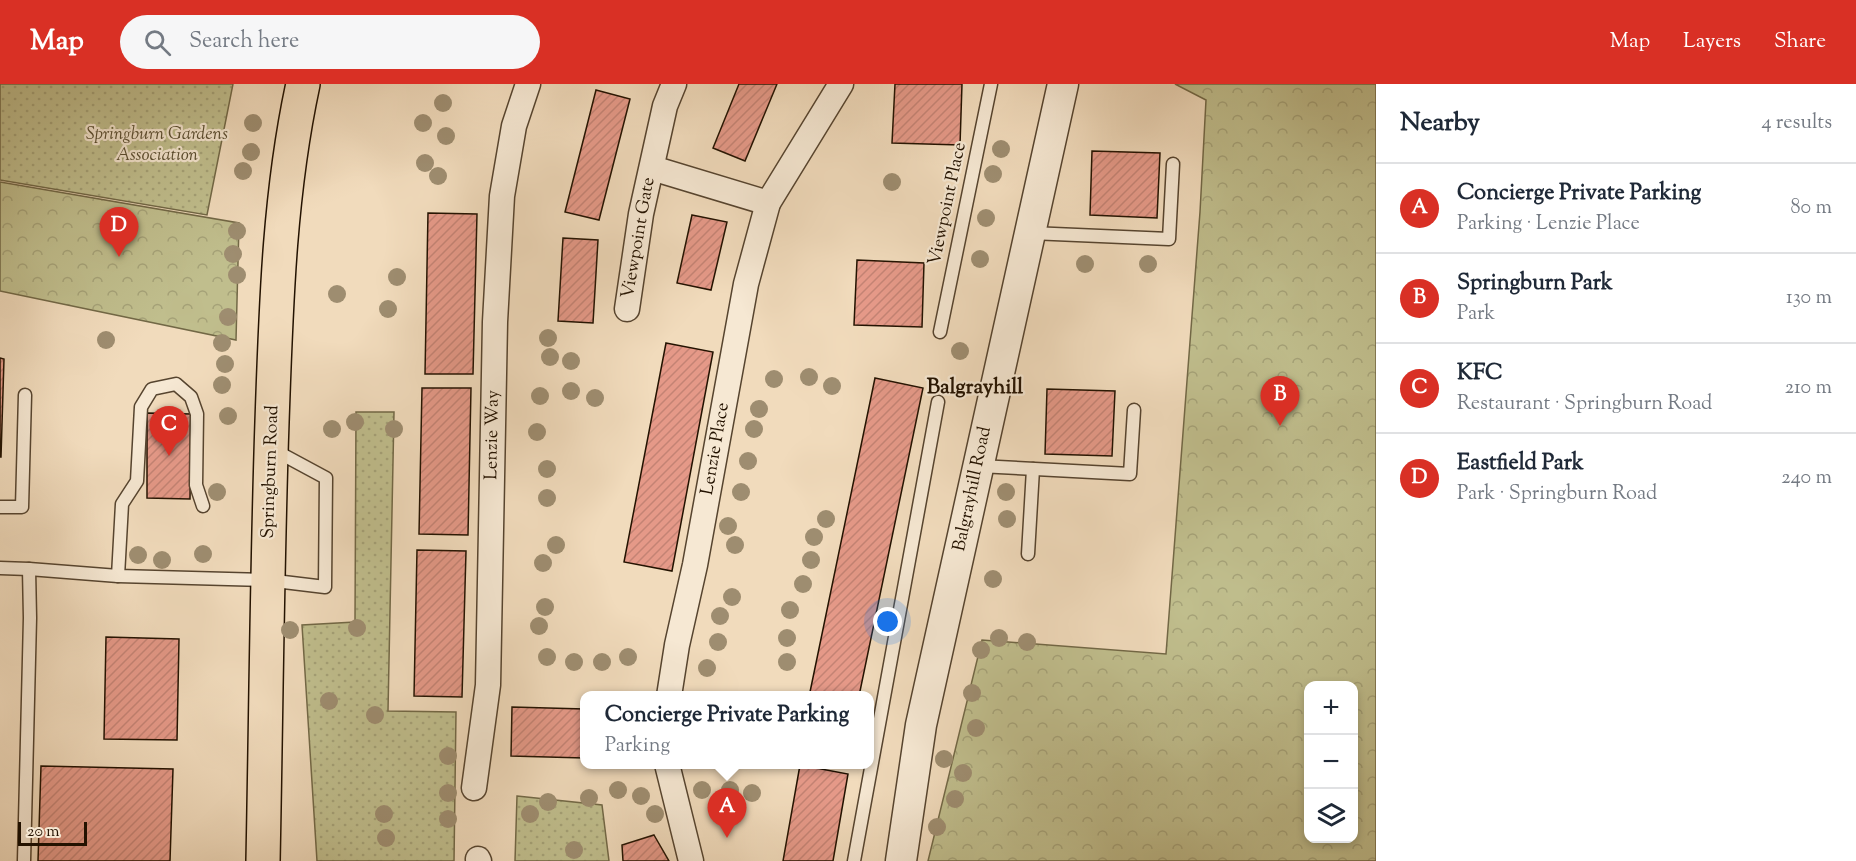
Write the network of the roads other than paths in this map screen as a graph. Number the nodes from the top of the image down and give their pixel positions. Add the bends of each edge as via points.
1 (303, 84) edge
2 (528, 84) edge
3 (674, 84) edge
4 (841, 84) edge
5 (991, 84) edge
6 (1063, 84) edge
7 (1173, 164) dead end
8 (652, 168) junction
9 (768, 203) junction
10 (1031, 233) junction
11 (627, 309) dead end
12 (940, 332) dead end
13 (25, 395) dead end
14 (938, 402) dead end
15 (1134, 410) dead end
16 (271, 449) junction
17 (978, 465) junction
18 (1033, 469) junction
19 (203, 506) dead end
20 (0, 507) edge
21 (1028, 554) dead end
22 (0, 568) edge
23 (29, 569) junction
24 (118, 576) junction
25 (267, 580) junction
26 (670, 691) edge
27 (874, 752) edge
28 (668, 769) edge
29 (871, 769) edge
30 (474, 788) dead end
31 (24, 861) edge
32 (263, 861) edge
33 (691, 861) edge
34 (854, 861) edge
35 (901, 861) edge

1 - 16 main road, Springburn Road via 279,254
2 - 30 street, Lenzie Way via 514,126 502,196 495,322 488,685
3 - 8 street, Viewpoint Gate via 665,106
4 - 9 street, Lenzie Place
5 - 12 lane, Viewpoint Place
6 - 10 street, Balgrayhill Road
7 - 10 lane via 1169,239
8 - 9 street, Viewpoint Gate
8 - 11 street, Viewpoint Gate
9 - 26 street, Lenzie Place via 746,284
10 - 17 street, Balgrayhill Road
13 - 20 lane via 22,507
14 - 27 lane
15 - 18 lane via 1130,474
16 - 25 main road, Springburn Road
16 - 25 lane via 326,478 326,587
17 - 18 lane
17 - 35 street, Balgrayhill Road via 921,725
18 - 21 lane
19 - 24 lane via 196,485 197,414 191,397 176,384 152,389 141,407 137,481 122,504
22 - 23 lane
23 - 24 lane
23 - 31 lane
24 - 25 lane
25 - 32 main road, Springburn Road
28 - 33 street
29 - 34 lane

